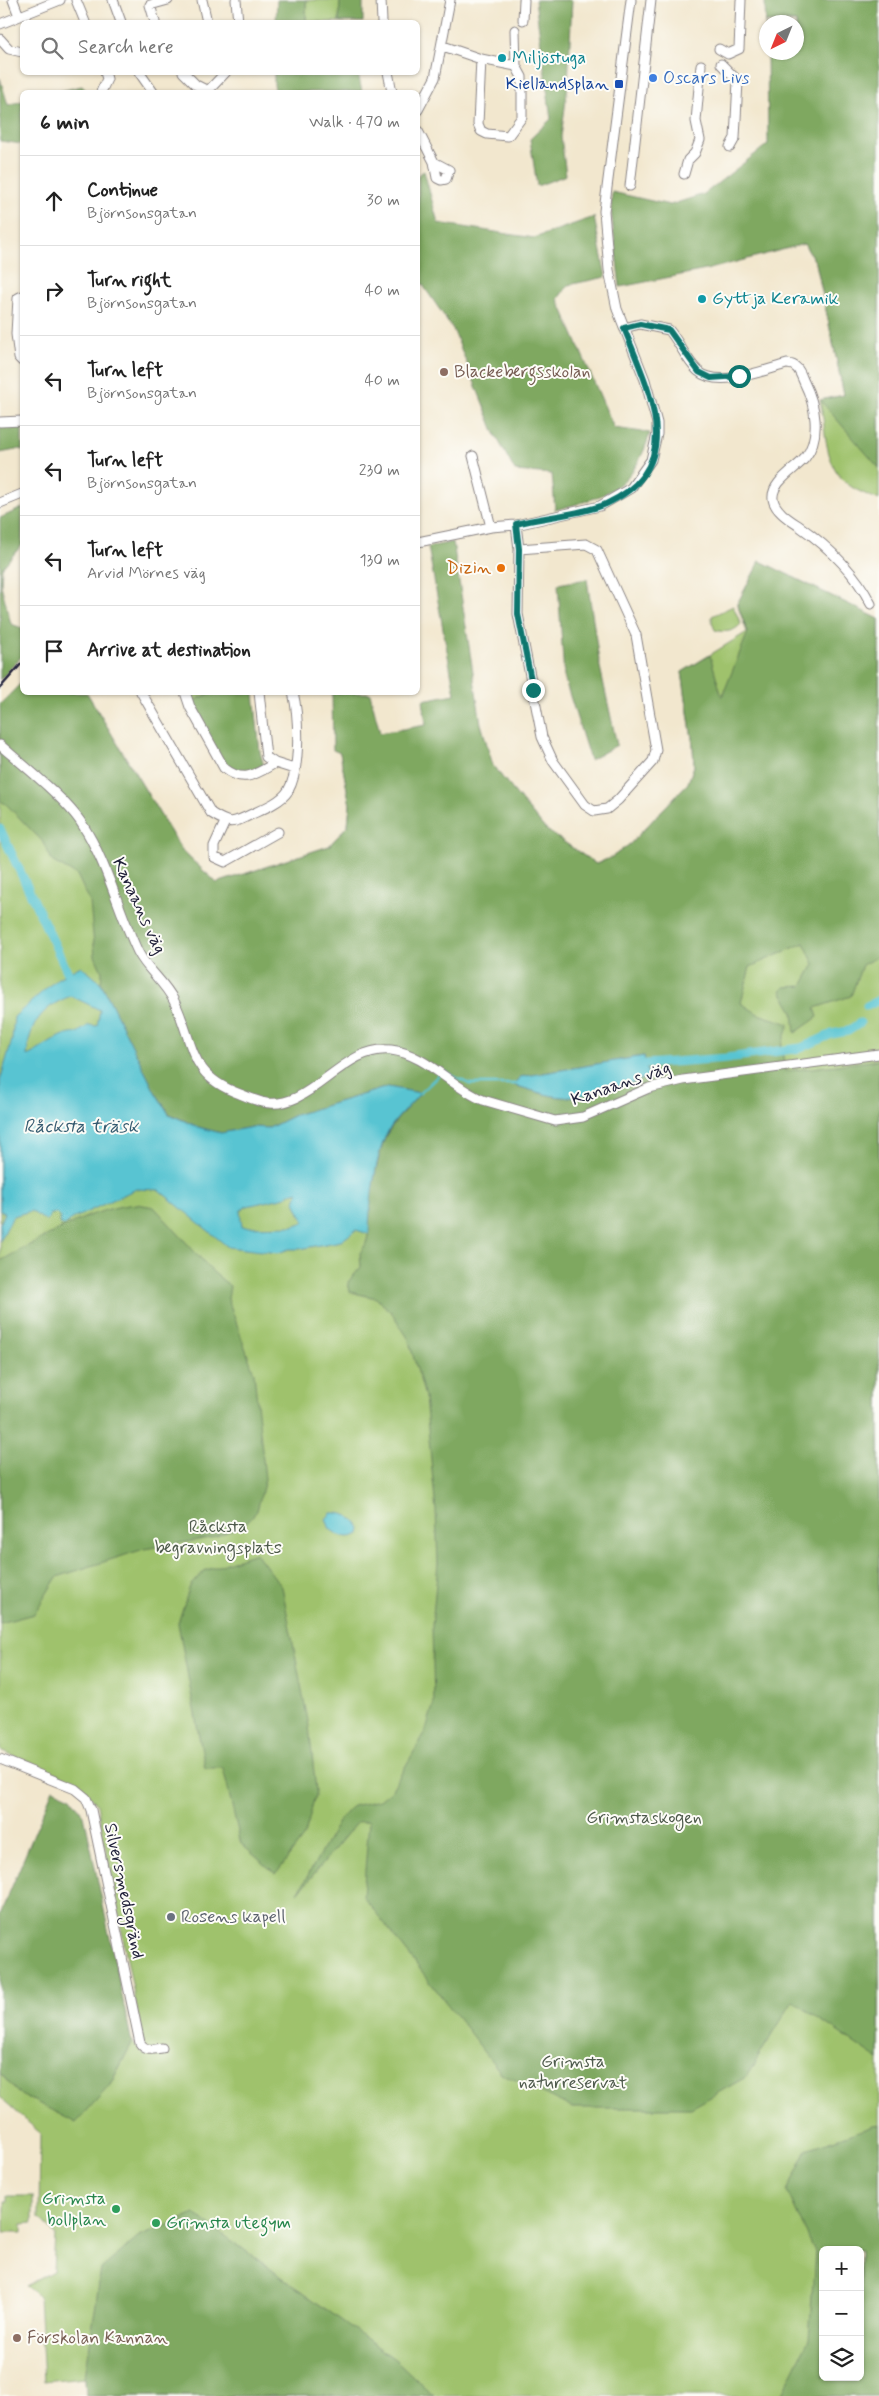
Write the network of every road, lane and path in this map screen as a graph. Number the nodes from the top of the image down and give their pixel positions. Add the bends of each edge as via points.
1 (13, 0) edge
2 (60, 0) edge
3 (76, 0) edge
4 (113, 0) edge
5 (168, 0) edge
6 (202, 0) edge
7 (236, 0) edge
8 (381, 0) edge
9 (450, 0) edge
10 (524, 0) edge
11 (631, 0) edge
12 (651, 0) edge
13 (741, 0) edge
14 (18, 16) junction
15 (84, 20) edge
16 (119, 20) edge
17 (154, 20) edge
18 (207, 20) edge
19 (238, 20) edge
20 (382, 20) edge
21 (523, 20) dead end
22 (0, 24) edge
23 (515, 30) dead end
24 (0, 39) edge
25 (443, 46) junction
26 (719, 49) dead end
27 (20, 51) edge
28 (481, 59) junction
29 (721, 64) dead end
30 (701, 65) dead end
31 (516, 66) junction
32 (106, 75) edge
33 (141, 75) edge
34 (186, 75) edge
35 (223, 75) edge
36 (389, 75) edge
37 (102, 90) edge
38 (150, 90) edge
39 (204, 90) edge
40 (209, 90) edge
41 (392, 90) edge
42 (420, 106) edge
43 (420, 135) edge
44 (730, 147) dead end
45 (434, 162) dead end
46 (684, 174) dead end
47 (630, 186) dead end
48 (20, 297) edge
49 (624, 328) junction
50 (20, 359) edge
51 (20, 421) edge
52 (0, 422) edge
53 (473, 456) dead end
54 (20, 495) edge
55 (0, 503) edge
56 (516, 524) junction
57 (491, 527) junction
58 (420, 542) edge
59 (519, 549) junction
60 (872, 604) dead end
61 (143, 695) edge
62 (186, 695) edge
63 (259, 695) edge
64 (294, 695) edge
65 (0, 745) edge
66 (274, 763) junction
67 (294, 769) junction
68 (225, 822) junction
69 (278, 832) dead end
70 (879, 1054) edge
71 (0, 1759) edge
72 (162, 2048) dead end

1 - 14 street
2 - 14 street
3 - 15 street
4 - 16 street
5 - 17 street via 150,5
6 - 18 street
7 - 19 street
8 - 20 street
9 - 25 street
10 - 21 street
11 - 49 street via 604,212 609,270
12 - 47 street
13 - 26 street via 739,49 728,54
14 - 22 street
23 - 31 street
24 - 27 street via 9,48
25 - 28 street
25 - 42 street via 435,78
28 - 31 street
28 - 31 street via 478,124 487,134 508,136 522,117 522,77
29 - 44 street via 738,81 735,138
30 - 46 street via 696,121 700,140
32 - 37 street via 108,79
33 - 38 street
34 - 39 street
35 - 40 street
36 - 41 street
43 - 45 street
48 - 50 street via 16,334
49 - 56 street via 645,380 657,423 651,460 641,477 620,496 600,506
49 - 60 street via 640,324 669,330 699,372 711,378 739,376 787,364 797,368 810,392 816,416 811,448 780,482 773,498 786,517 817,539 854,575
51 - 52 street
53 - 57 street
54 - 55 street
56 - 57 street
56 - 59 street
57 - 58 street
59 - 59 street via 592,546 597,550 636,635 656,750 652,762 607,809 594,811 585,805 554,761 542,737 518,614
61 - 68 street via 204,803 211,813
62 - 66 street via 224,768 231,774 249,777
63 - 66 street via 266,758
64 - 67 street via 298,716
65 - 70 street, Kanaans väg via 82,823 138,952 174,1001 198,1065 208,1077 240,1094 263,1102 287,1101 360,1054 375,1049 398,1051 483,1100 555,1121 582,1117 649,1088 683,1080
66 - 67 street
67 - 68 street via 287,792 269,806 235,823
68 - 69 street via 214,846 214,857 225,862
71 - 72 street, Silversmedsgränd via 75,1789 86,1798 140,2043 149,2050

